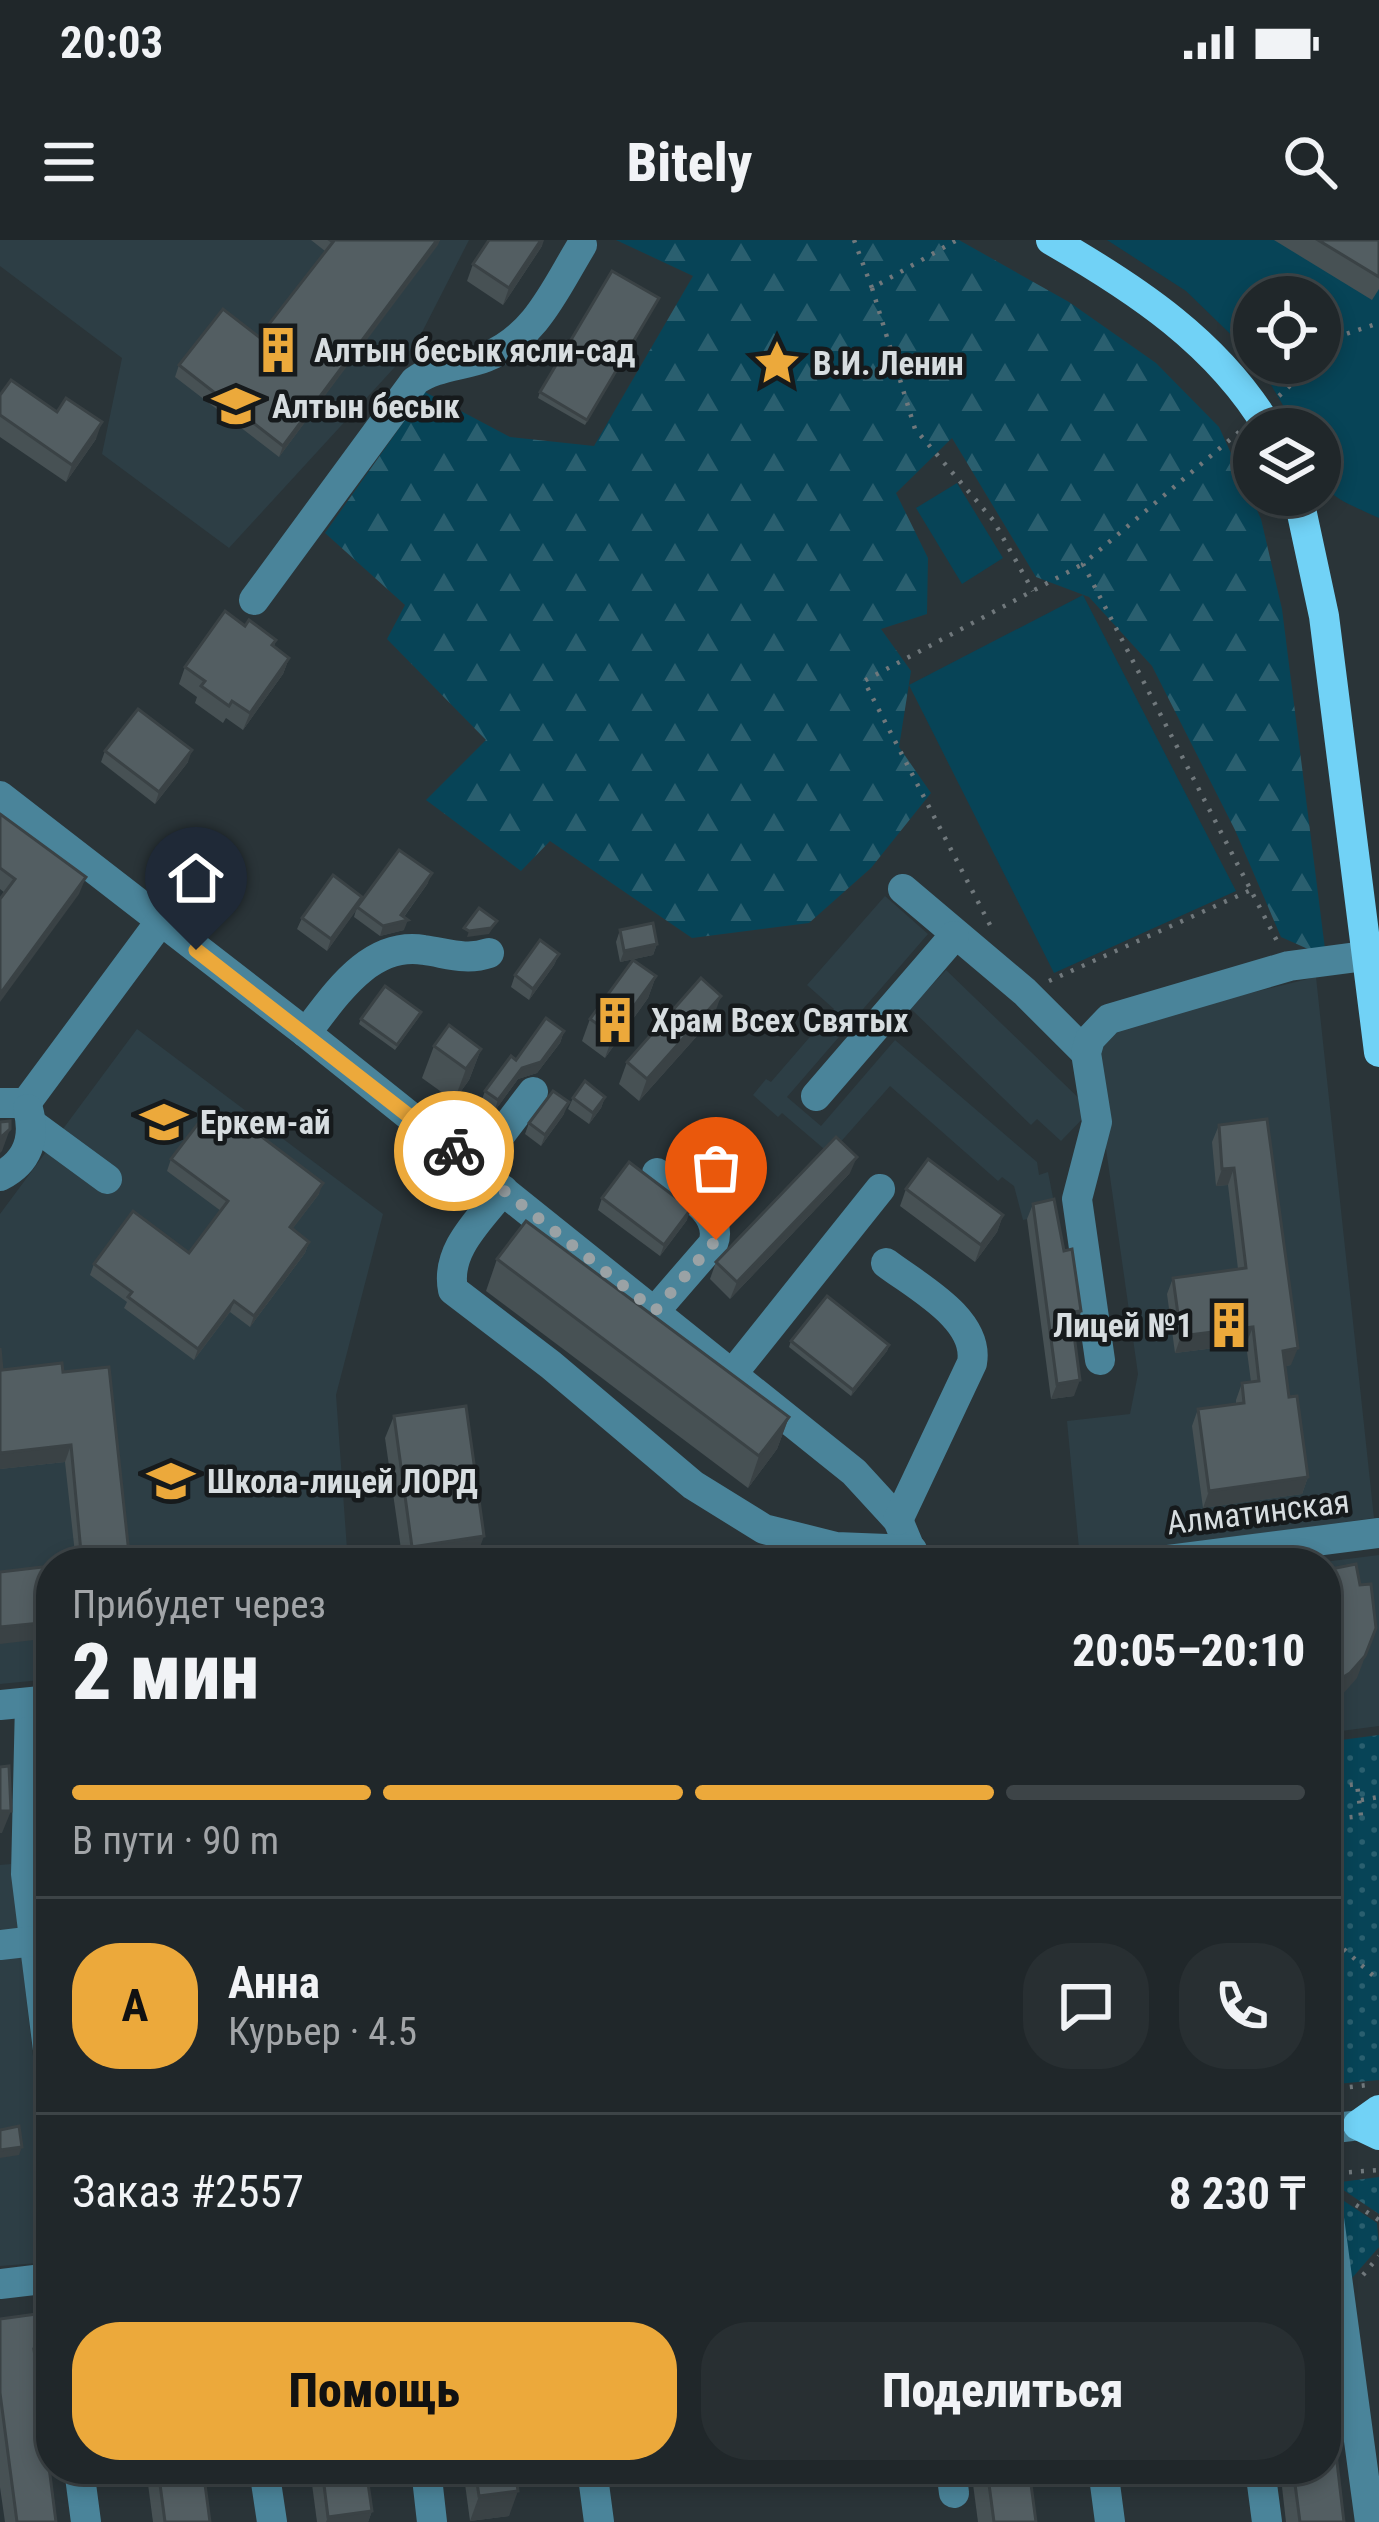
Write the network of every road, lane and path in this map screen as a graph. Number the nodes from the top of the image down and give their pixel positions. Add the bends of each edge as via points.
1 (854, 240) edge
2 (957, 240) edge
3 (1051, 240) edge
4 (580, 242) edge
5 (872, 288) junction
6 (1379, 323) edge
7 (1341, 337) edge
8 (1297, 384) edge
9 (1255, 408) edge
10 (1277, 408) edge
11 (1233, 447) edge
12 (1303, 516) edge
13 (1083, 565) junction
14 (1033, 591) junction
15 (254, 600) dead end
16 (0, 796) edge
17 (903, 890) dead end
18 (1251, 890) junction
19 (160, 922) junction
20 (993, 930) dead end
21 (954, 936) junction
22 (489, 953) dead end
23 (1373, 955) edge
24 (1289, 965) junction
25 (1025, 992) junction
26 (306, 1033) junction
27 (1379, 1052) edge
28 (1086, 1053) junction
29 (533, 1092) dead end
30 (816, 1096) dead end
31 (19, 1110) edge
32 (475, 1168) junction
33 (658, 1173) dead end
34 (0, 1176) edge
35 (107, 1179) dead end
36 (880, 1189) dead end
37 (503, 1190) junction
38 (886, 1263) dead end
39 (655, 1311) junction
40 (1100, 1360) dead end
41 (733, 1372) junction
42 (898, 1520) junction
43 (1379, 1533) edge
44 (850, 1548) edge
45 (910, 1548) edge
46 (1262, 1548) edge
47 (27, 1702) edge
48 (1341, 1786) edge
49 (1379, 1797) edge
50 (1359, 1800) junction
51 (1341, 1818) edge
52 (34, 1942) junction
53 (0, 1946) edge
54 (1341, 1947) edge
55 (36, 1958) edge
56 (1379, 1981) edge
57 (1379, 2084) edge
58 (1341, 2088) edge
59 (1374, 2123) edge
60 (1341, 2127) edge
61 (1379, 2170) edge
62 (1341, 2173) edge
63 (36, 2280) edge
64 (0, 2284) edge
65 (1341, 2307) edge
66 (81, 2484) edge
67 (266, 2484) edge
68 (427, 2484) edge
69 (594, 2484) edge
70 (1105, 2484) edge
71 (1262, 2484) edge
72 (86, 2522) edge
73 (272, 2522) edge
74 (433, 2522) edge
75 (598, 2522) edge
76 (1110, 2522) edge
77 (1267, 2522) edge
78 (1370, 2522) edge

1 - 5 path
2 - 5 path
3 - 9 main road via 1167,314
4 - 15 street via 523,337 415,381
5 - 14 path via 915,429 993,520
6 - 7 path
8 - 10 path
11 - 13 path
12 - 23 main road
13 - 14 path
13 - 18 path
14 - 20 path via 864,680
16 - 19 street
17 - 21 street
18 - 24 path
18 - 25 path
19 - 26 street
19 - 31 street
21 - 25 street
21 - 30 street
22 - 26 street via 410,948 377,958
23 - 24 street
23 - 27 main road
24 - 28 street via 1108,1019
25 - 28 street
26 - 32 street
28 - 40 street via 1097,1122 1077,1199
29 - 32 street
31 - 34 street via 30,1143
31 - 35 street
32 - 37 street
33 - 39 street via 714,1220 717,1232
36 - 41 street
37 - 39 street
37 - 44 street via 457,1250 453,1290 693,1485 764,1529
38 - 42 street via 952,1316 974,1348
39 - 41 street
41 - 42 street via 854,1472
42 - 45 street
43 - 46 street, Алматинская
47 - 52 street via 26,1874
48 - 50 path via 1357,1784
49 - 50 path
50 - 51 path via 1361,1816
52 - 53 street
52 - 55 street
54 - 56 path
57 - 58 path
59 - 60 street
61 - 62 path
63 - 64 street
65 - 78 street
66 - 72 street
67 - 73 street
68 - 74 street
69 - 75 street
70 - 76 street
71 - 77 street

